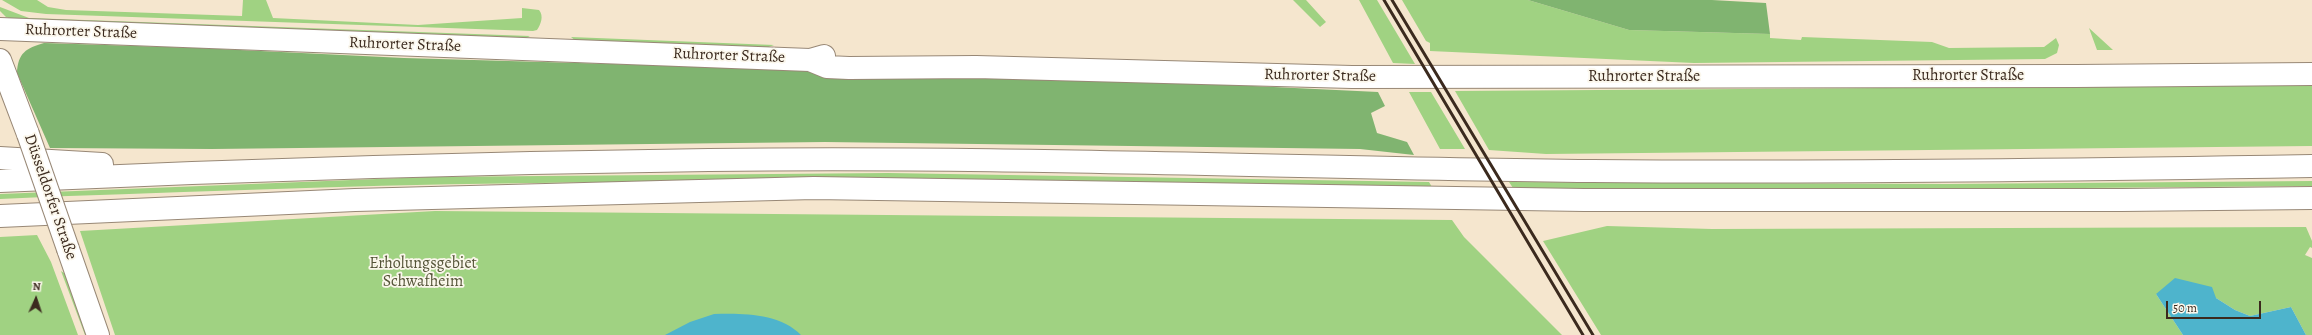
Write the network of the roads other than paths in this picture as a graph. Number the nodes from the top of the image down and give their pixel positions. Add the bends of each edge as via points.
1 (0, 29) edge
2 (0, 60) edge
3 (2312, 74) edge
4 (0, 158) edge
5 (2312, 166) edge
6 (221, 172) junction
7 (0, 181) edge
8 (2312, 198) edge
9 (0, 216) edge
10 (98, 335) edge

1 - 3 main road, Ruhrorter Straße via 810,60 827,67 849,68 976,67 1352,77
2 - 10 main road, Düsseldorfer Straße, bridge
4 - 6 main road
5 - 6 main road via 2065,170 1595,171 1043,160 710,160
6 - 7 main road
8 - 9 main road via 1592,200 814,188 355,200

